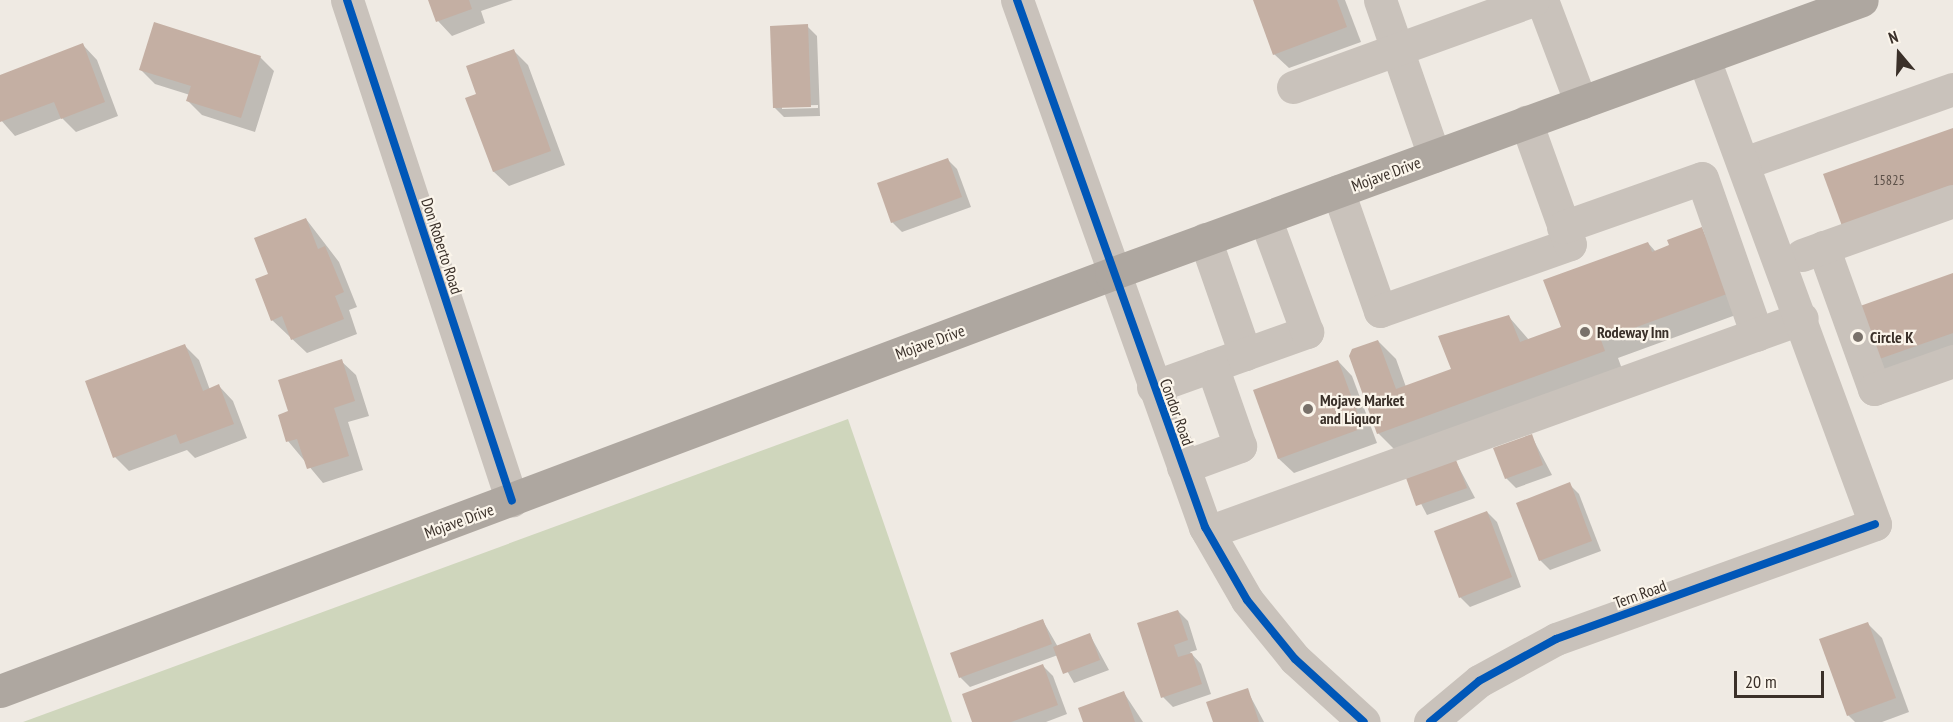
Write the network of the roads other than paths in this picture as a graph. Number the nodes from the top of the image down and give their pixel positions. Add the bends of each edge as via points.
1 (347, 0) edge
2 (1017, 0) edge
3 (1380, 0) edge
4 (1533, 0) edge
5 (1542, 0) edge
6 (1862, 0) edge
7 (1396, 48) junction
8 (1704, 58) junction
9 (1293, 87) dead end
10 (1953, 89) edge
11 (1581, 103) junction
12 (1526, 123) junction
13 (1434, 156) junction
14 (1744, 163) junction
15 (1338, 191) junction
16 (1953, 201) edge
17 (1265, 218) junction
18 (1563, 227) junction
19 (1205, 239) junction
20 (1823, 247) junction
21 (1782, 262) junction
22 (1111, 274) junction
23 (1802, 318) junction
24 (1757, 335) junction
25 (1245, 354) junction
26 (1953, 361) edge
27 (1212, 366) junction
28 (1153, 387) junction
29 (1183, 467) junction
30 (512, 501) junction
31 (1208, 532) junction
32 (0, 691) edge
33 (1364, 722) edge
34 (1431, 722) edge

1 - 30 street, Don Roberto Road
2 - 22 street, Condor Road
3 - 7 street
4 - 7 street
5 - 11 street
6 - 8 main road, Mojave Drive
7 - 9 street
7 - 13 street
8 - 11 main road, Mojave Drive
8 - 14 street
10 - 14 street
11 - 12 main road, Mojave Drive
12 - 13 main road, Mojave Drive
12 - 18 street
13 - 15 main road, Mojave Drive
14 - 21 street
15 - 17 main road, Mojave Drive
15 - 18 street via 1380,311 1570,244
16 - 20 street
17 - 19 main road, Mojave Drive
17 - 25 street via 1307,332
18 - 24 street via 1702,178
19 - 22 main road, Mojave Drive
19 - 25 street
20 - 21 street
20 - 26 street via 1874,389
21 - 23 street
22 - 28 street, Condor Road
22 - 30 main road, Mojave Drive
23 - 24 street
23 - 34 street, Tern Road via 1875,524 1556,639 1479,681
24 - 31 street
25 - 27 street
27 - 28 street
27 - 29 street via 1240,446
28 - 29 street, Condor Road
29 - 31 street, Condor Road
30 - 32 main road, Mojave Drive
31 - 33 street, Condor Road via 1247,600 1288,650

